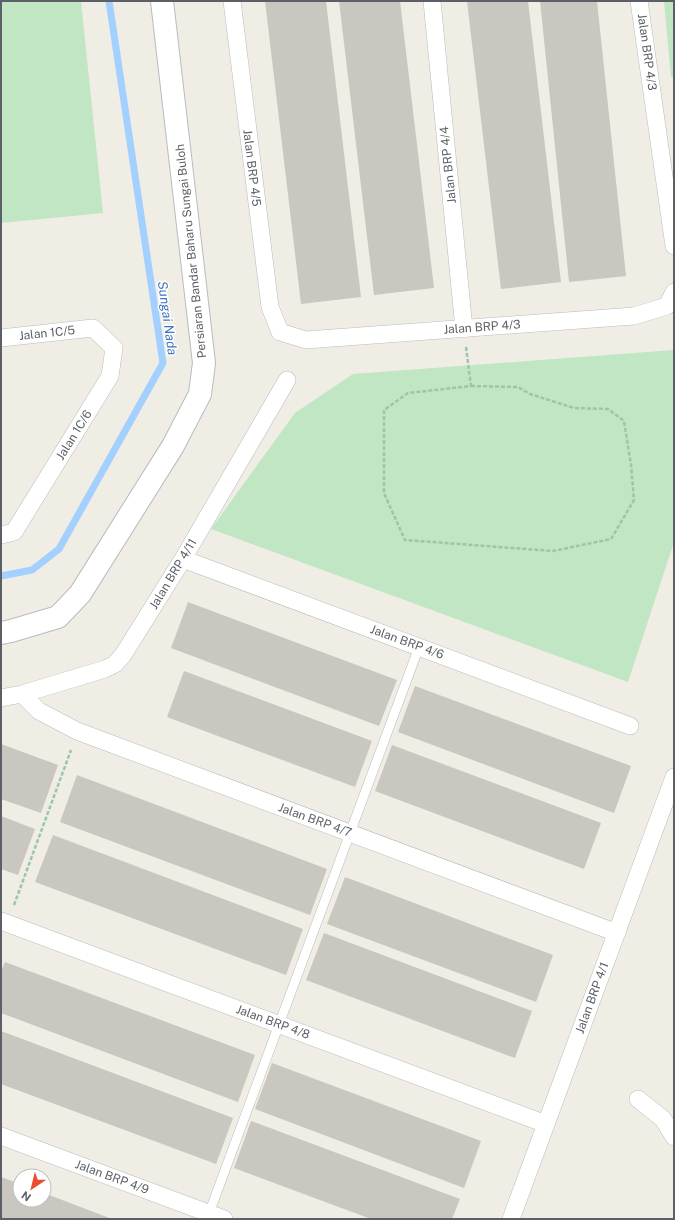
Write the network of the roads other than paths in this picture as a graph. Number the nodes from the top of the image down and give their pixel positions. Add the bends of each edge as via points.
1 (162, 1) edge
2 (232, 1) edge
3 (432, 1) edge
4 (639, 1) edge
5 (674, 246) edge
6 (674, 292) edge
7 (93, 328) joint
8 (464, 329) junction
9 (280, 332) joint
10 (1, 338) edge
11 (287, 380) dead end
12 (1, 535) edge
13 (183, 559) junction
14 (1, 633) edge
15 (418, 647) junction
16 (22, 694) junction
17 (1, 698) edge
18 (630, 726) dead end
19 (674, 777) edge
20 (350, 833) junction
21 (4, 922) edge
22 (616, 933) junction
23 (279, 1024) junction
24 (638, 1099) dead end
25 (546, 1124) junction
26 (1, 1136) edge
27 (674, 1137) edge
28 (213, 1217) edge
29 (511, 1219) edge

1 - 14 street, Persiaran Bandar Baharu Sungai Buloh via 204,363 200,394 173,446 80,594 58,617
2 - 9 street, Jalan BRP 4/5 via 270,307
3 - 8 street, Jalan BRP 4/4
4 - 5 street, Jalan BRP 4/3
6 - 8 street, Jalan BRP 4/3 via 667,306 634,316
7 - 10 street, Jalan 1C/5
7 - 12 street, Jalan 1C/6 via 114,348 110,376 14,532
8 - 9 street, Jalan BRP 4/3 via 306,340
11 - 13 street, Jalan BRP 4/11
13 - 15 street, Jalan BRP 4/6
13 - 16 street, Jalan BRP 4/11 via 115,664
15 - 18 street, Jalan BRP 4/6
15 - 20 lane
16 - 17 street, Jalan BRP 4/11
16 - 20 street, Jalan BRP 4/7 via 39,711 78,732
19 - 22 street, Jalan BRP 4/1
20 - 22 street, Jalan BRP 4/7
20 - 23 lane
21 - 23 street, Jalan BRP 4/8
22 - 25 street, Jalan BRP 4/1
23 - 25 street, Jalan BRP 4/8
23 - 28 lane
24 - 27 street via 663,1119
25 - 29 street, Jalan BRP 4/1
26 - 28 street, Jalan BRP 4/9

